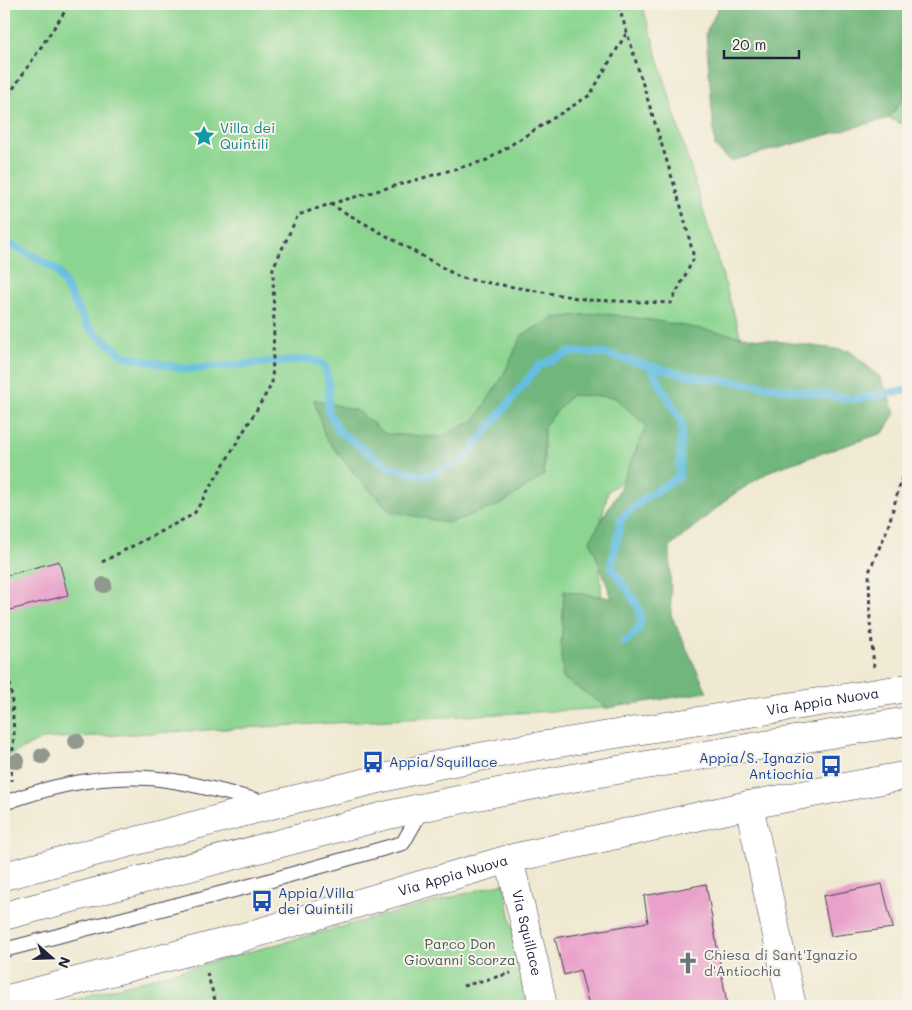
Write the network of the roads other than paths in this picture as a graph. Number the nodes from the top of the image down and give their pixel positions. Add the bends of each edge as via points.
1 (895, 686) edge
2 (908, 721) edge
3 (908, 775) edge
4 (10, 800) edge
5 (274, 804) junction
6 (750, 805) junction
7 (424, 808) junction
8 (509, 859) junction
9 (4, 876) edge
10 (4, 916) edge
11 (4, 950) edge
12 (4, 1000) edge
13 (543, 1006) edge
14 (792, 1006) edge

1 - 5 main road, Via Appia Nuova via 522,749 402,773
2 - 7 main road via 538,784
3 - 6 main road, Via Appia Nuova
4 - 5 lane via 92,779 131,777 173,781
5 - 9 main road, Via Appia Nuova
6 - 8 main road, Via Appia Nuova
6 - 14 main road
7 - 10 main road
7 - 11 lane via 403,843
8 - 12 main road, Via Appia Nuova via 233,940
8 - 13 main road, Via Squillace

